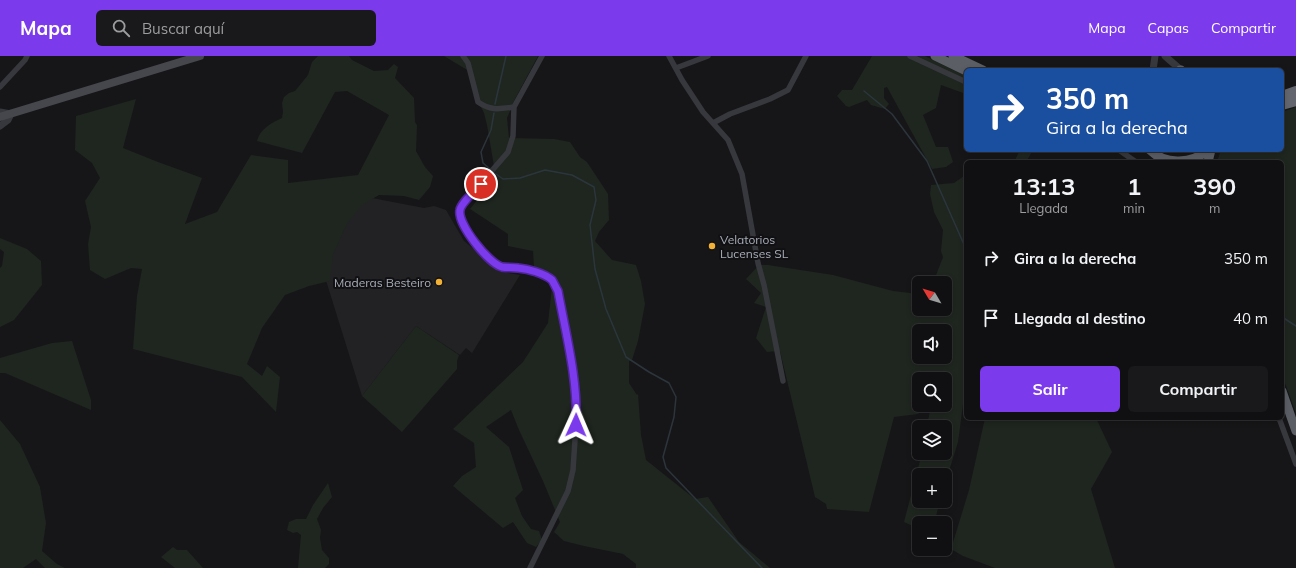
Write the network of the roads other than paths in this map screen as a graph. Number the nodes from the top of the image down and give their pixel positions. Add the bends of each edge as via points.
1 (26, 56) edge
2 (200, 56) edge
3 (463, 56) edge
4 (542, 56) edge
5 (669, 56) edge
6 (708, 56) edge
7 (806, 56) edge
8 (910, 56) edge
9 (935, 56) edge
10 (953, 56) edge
11 (1155, 56) edge
12 (1165, 56) edge
13 (676, 68) junction
14 (979, 68) edge
15 (1153, 68) edge
16 (1179, 68) edge
17 (964, 70) edge
18 (964, 81) edge
19 (0, 87) edge
20 (1296, 91) edge
21 (1284, 95) edge
22 (1296, 100) edge
23 (1284, 104) edge
24 (514, 108) junction
25 (0, 112) edge
26 (10, 114) junction
27 (0, 117) edge
28 (713, 123) junction
29 (0, 126) edge
30 (1122, 152) edge
31 (1152, 152) edge
32 (1207, 152) edge
33 (1133, 160) edge
34 (1171, 160) edge
35 (1191, 160) edge
36 (783, 381) dead end
37 (1284, 397) edge
38 (1280, 420) edge
39 (1296, 431) edge
40 (1296, 464) edge
41 (530, 568) edge

1 - 19 street
2 - 26 main road
3 - 24 street via 468,63 478,102 486,107 498,109
4 - 24 street
5 - 13 street
6 - 13 street
7 - 28 street via 788,90
8 - 18 street
9 - 17 highway
10 - 14 highway
11 - 15 street
12 - 16 street
13 - 28 street via 703,112
20 - 21 highway
22 - 23 highway
24 - 41 street via 513,136 508,152 463,204 460,218 473,241 496,264 541,274 552,280 558,291 574,377 577,410 573,470 568,491
25 - 26 street
26 - 27 main road
26 - 29 street via 8,120
28 - 36 street via 728,140 742,174
30 - 33 street
31 - 34 highway
32 - 35 highway
37 - 39 highway
38 - 40 street

